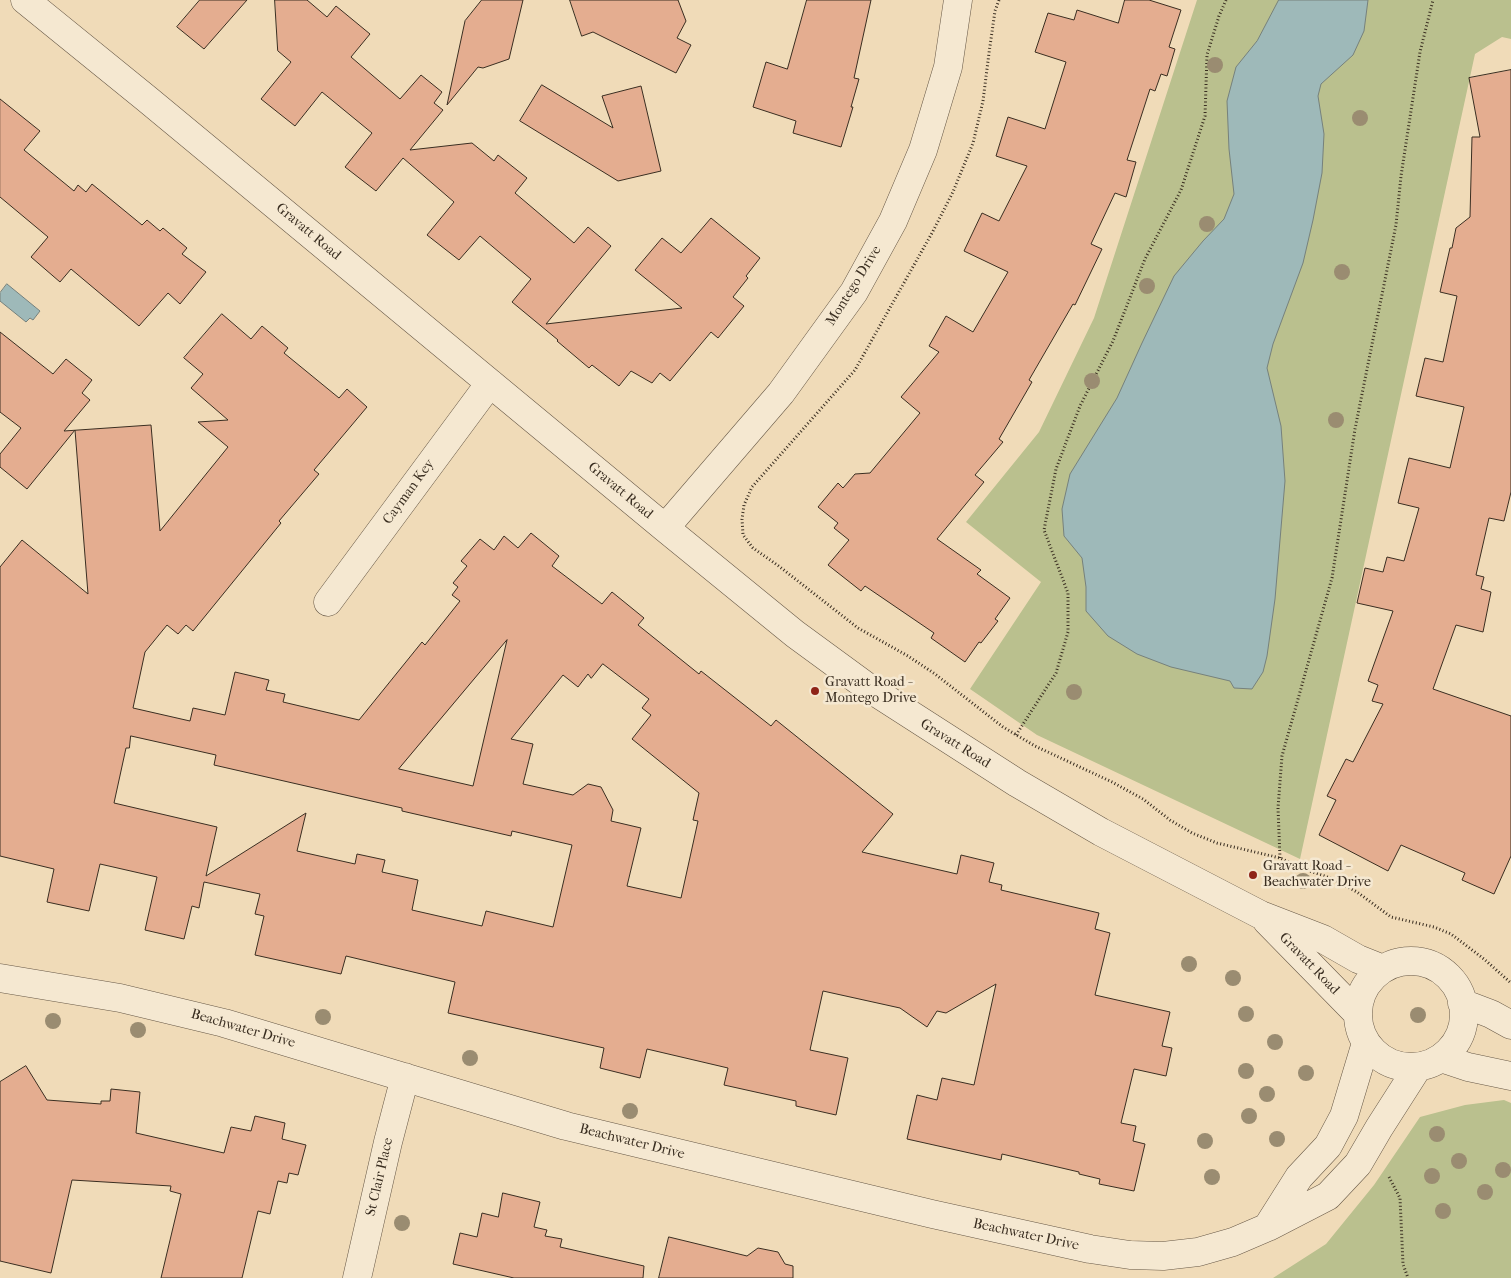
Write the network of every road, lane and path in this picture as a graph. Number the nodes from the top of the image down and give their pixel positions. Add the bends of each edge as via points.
1 (25, 0) edge
2 (958, 0) edge
3 (999, 0) edge
4 (1226, 0) edge
5 (1433, 0) edge
6 (490, 383) junction
7 (665, 528) junction
8 (328, 602) dead end
9 (1016, 735) junction
10 (1280, 858) junction
11 (1261, 914) junction
12 (1383, 969) junction
13 (0, 978) edge
14 (1511, 983) edge
15 (1462, 1003) junction
16 (1357, 1014) junction
17 (1511, 1025) edge
18 (1366, 1043) junction
19 (1429, 1062) junction
20 (1511, 1076) edge
21 (404, 1077) junction
22 (1388, 1176) dead end
23 (1268, 1227) junction
24 (357, 1278) edge
25 (1408, 1278) edge

1 - 6 street, Gravatt Road
2 - 7 street, Montego Drive via 948,67 924,150 893,221 854,292 781,393
3 - 9 path via 973,143 953,192 855,370 752,487 744,504 742,519 743,535 754,548 858,628 935,674
4 - 9 path via 1207,55 1205,116 1181,190 1145,259 1113,341 1080,406 1056,469 1044,530 1068,593 1068,632 1056,673
5 - 10 path via 1420,52 1396,225 1356,429 1332,578 1282,756 1278,808
6 - 7 street, Gravatt Road
6 - 8 street, Cayman Key
7 - 11 street, Gravatt Road via 795,634 939,734 1101,832
9 - 10 path via 1143,799 1192,833 1217,843
10 - 14 path via 1333,879 1391,917 1451,934
11 - 12 street, Gravatt Road via 1323,939
11 - 16 street, Gravatt Road
12 - 15 street via 1407,962 1432,966 1446,974
12 - 16 street via 1369,981
13 - 21 street, Beachwater Drive via 180,1011
15 - 17 street
15 - 19 street via 1460,1034 1452,1047
16 - 18 street
18 - 19 street via 1388,1062 1402,1067
18 - 23 street via 1344,1116 1328,1146 1299,1177
19 - 20 street
19 - 23 street, Beachwater Drive via 1379,1128 1358,1164 1328,1196
21 - 23 street, Beachwater Drive via 566,1126 1090,1249 1164,1256 1198,1252
21 - 24 street, St Clair Place
22 - 25 path via 1400,1198 1403,1264

